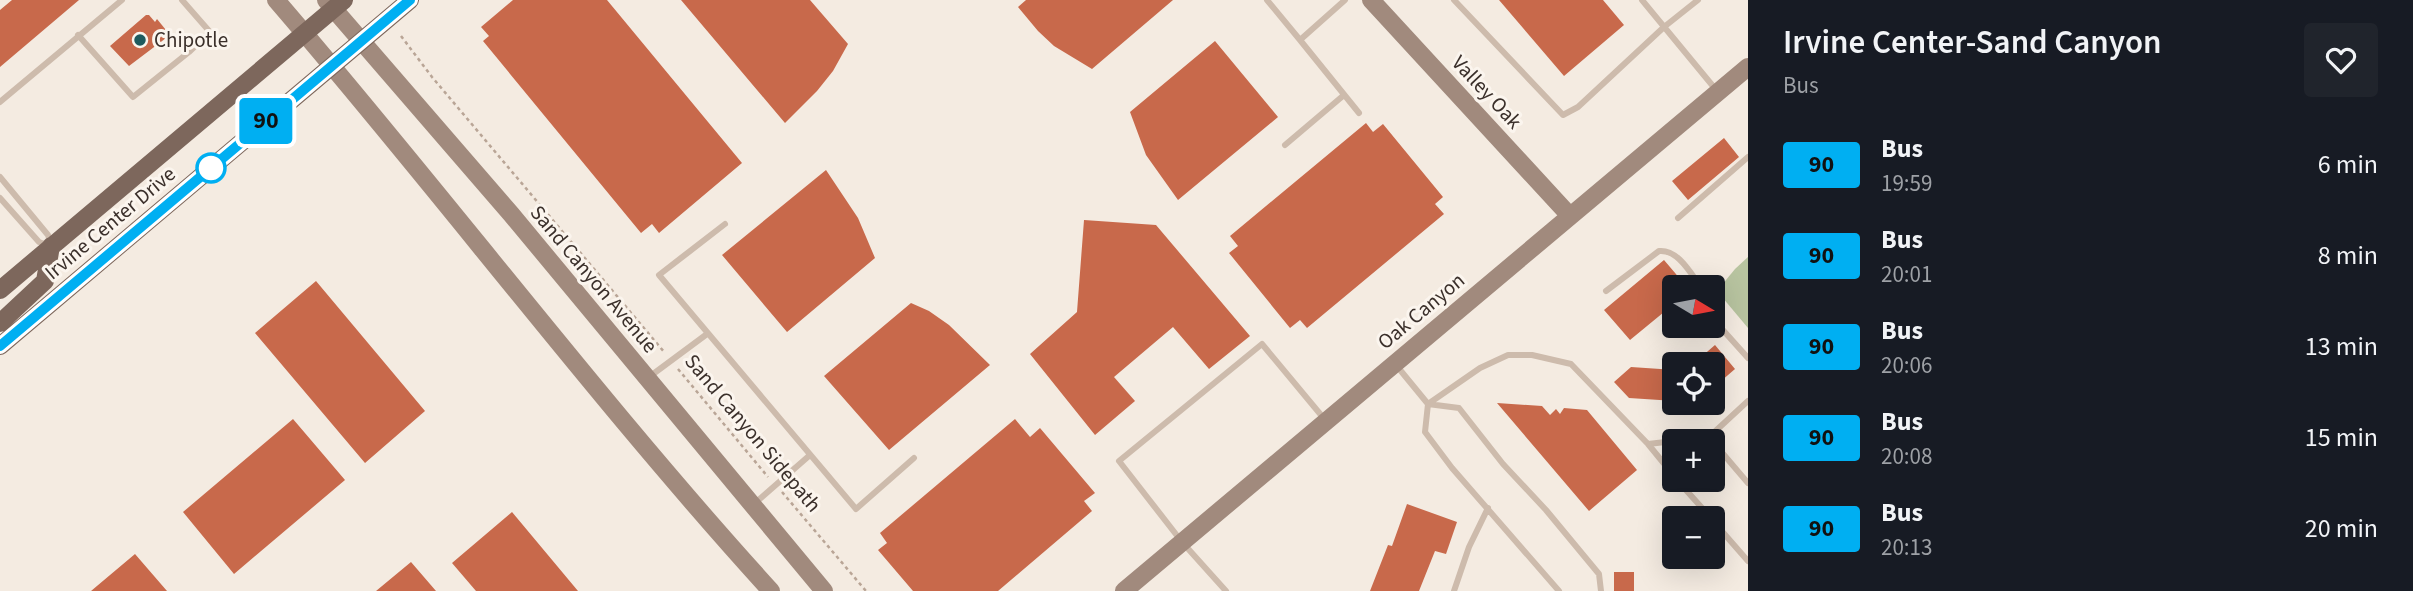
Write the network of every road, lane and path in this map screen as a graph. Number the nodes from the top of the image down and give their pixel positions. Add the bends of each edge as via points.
1 (122, 0) edge
2 (182, 0) edge
3 (276, 0) edge
4 (410, 0) edge
5 (1267, 0) edge
6 (1345, 0) edge
7 (1371, 0) edge
8 (1454, 0) edge
9 (1642, 0) edge
10 (1698, 0) edge
11 (334, 3) edge
12 (1664, 27) junction
13 (306, 34) junction
14 (78, 35) junction
15 (401, 36) dead end
16 (1300, 40) junction
17 (361, 41) junction
18 (332, 65) junction
19 (1748, 67) edge
20 (1718, 92) junction
21 (1344, 95) junction
22 (0, 102) edge
23 (1359, 113) dead end
24 (1284, 145) dead end
25 (1748, 157) edge
26 (0, 177) edge
27 (0, 198) edge
28 (1570, 216) junction
29 (1678, 218) dead end
30 (725, 224) dead end
31 (51, 246) junction
32 (1692, 275) edge
33 (0, 290) edge
34 (1606, 291) dead end
35 (0, 323) edge
36 (708, 334) junction
37 (1726, 334) edge
38 (0, 346) edge
39 (1748, 358) edge
40 (672, 360) junction
41 (1395, 363) junction
42 (648, 379) junction
43 (1748, 401) edge
44 (1428, 404) junction
45 (1326, 421) junction
46 (1721, 429) edge
47 (1662, 443) edge
48 (1648, 444) junction
49 (810, 455) junction
50 (1725, 456) edge
51 (914, 458) dead end
52 (1662, 461) edge
53 (1748, 483) edge
54 (775, 485) junction
55 (1688, 492) edge
56 (752, 505) junction
57 (1701, 506) edge
58 (1488, 508) junction
59 (1725, 534) edge
60 (1182, 542) junction
61 (1748, 561) edge
62 (771, 591) edge
63 (824, 591) edge
64 (866, 591) edge
65 (1124, 591) edge
66 (1225, 591) edge
67 (1454, 591) edge
68 (1559, 591) edge
69 (1601, 591) edge

1 - 14 lane
2 - 14 lane via 209,32 134,97
3 - 13 main road
4 - 17 main road, Irvine Center Drive
5 - 16 lane
6 - 16 lane
7 - 28 main road, Valley Oak
8 - 12 lane via 1563,116
9 - 12 lane
10 - 12 lane
11 - 13 main road, Irvine Center Drive
11 - 17 main road, Sand Canyon Avenue
12 - 20 lane
13 - 18 main road
13 - 31 main road, Irvine Center Drive
14 - 22 lane
15 - 40 path, Sand Canyon Sidepath
16 - 21 lane
17 - 18 main road, Irvine Center Drive
17 - 42 main road, Sand Canyon Avenue
18 - 38 main road, Irvine Center Drive
18 - 62 main road via 575,365
19 - 20 main road, Oak Canyon
20 - 28 main road, Oak Canyon
21 - 23 lane
21 - 24 lane
25 - 29 lane
26 - 31 lane via 48,235
27 - 31 lane via 39,242
28 - 41 main road, Oak Canyon
30 - 36 lane via 659,275
31 - 33 main road, Irvine Center Drive
31 - 35 main road via 44,281
32 - 34 lane via 1675,254 1659,251
36 - 40 lane
36 - 49 lane
37 - 39 lane
40 - 42 lane
40 - 54 path, Sand Canyon Sidepath
41 - 44 lane
41 - 45 main road, Oak Canyon
42 - 56 main road, Sand Canyon Avenue
43 - 46 lane
44 - 48 lane via 1479,368 1508,355 1532,355 1571,364
44 - 58 lane via 1425,432
44 - 69 lane via 1459,408 1599,574
45 - 60 main road, Oak Canyon
45 - 60 lane via 1262,344 1170,417 1119,461
47 - 48 lane
48 - 52 lane
49 - 51 lane via 856,509
49 - 54 lane
50 - 53 lane
54 - 56 lane
54 - 64 path, Sand Canyon Sidepath
55 - 57 lane
56 - 63 main road, Sand Canyon Avenue
58 - 67 lane
58 - 68 lane
59 - 61 lane
60 - 65 main road, Oak Canyon
60 - 66 lane

